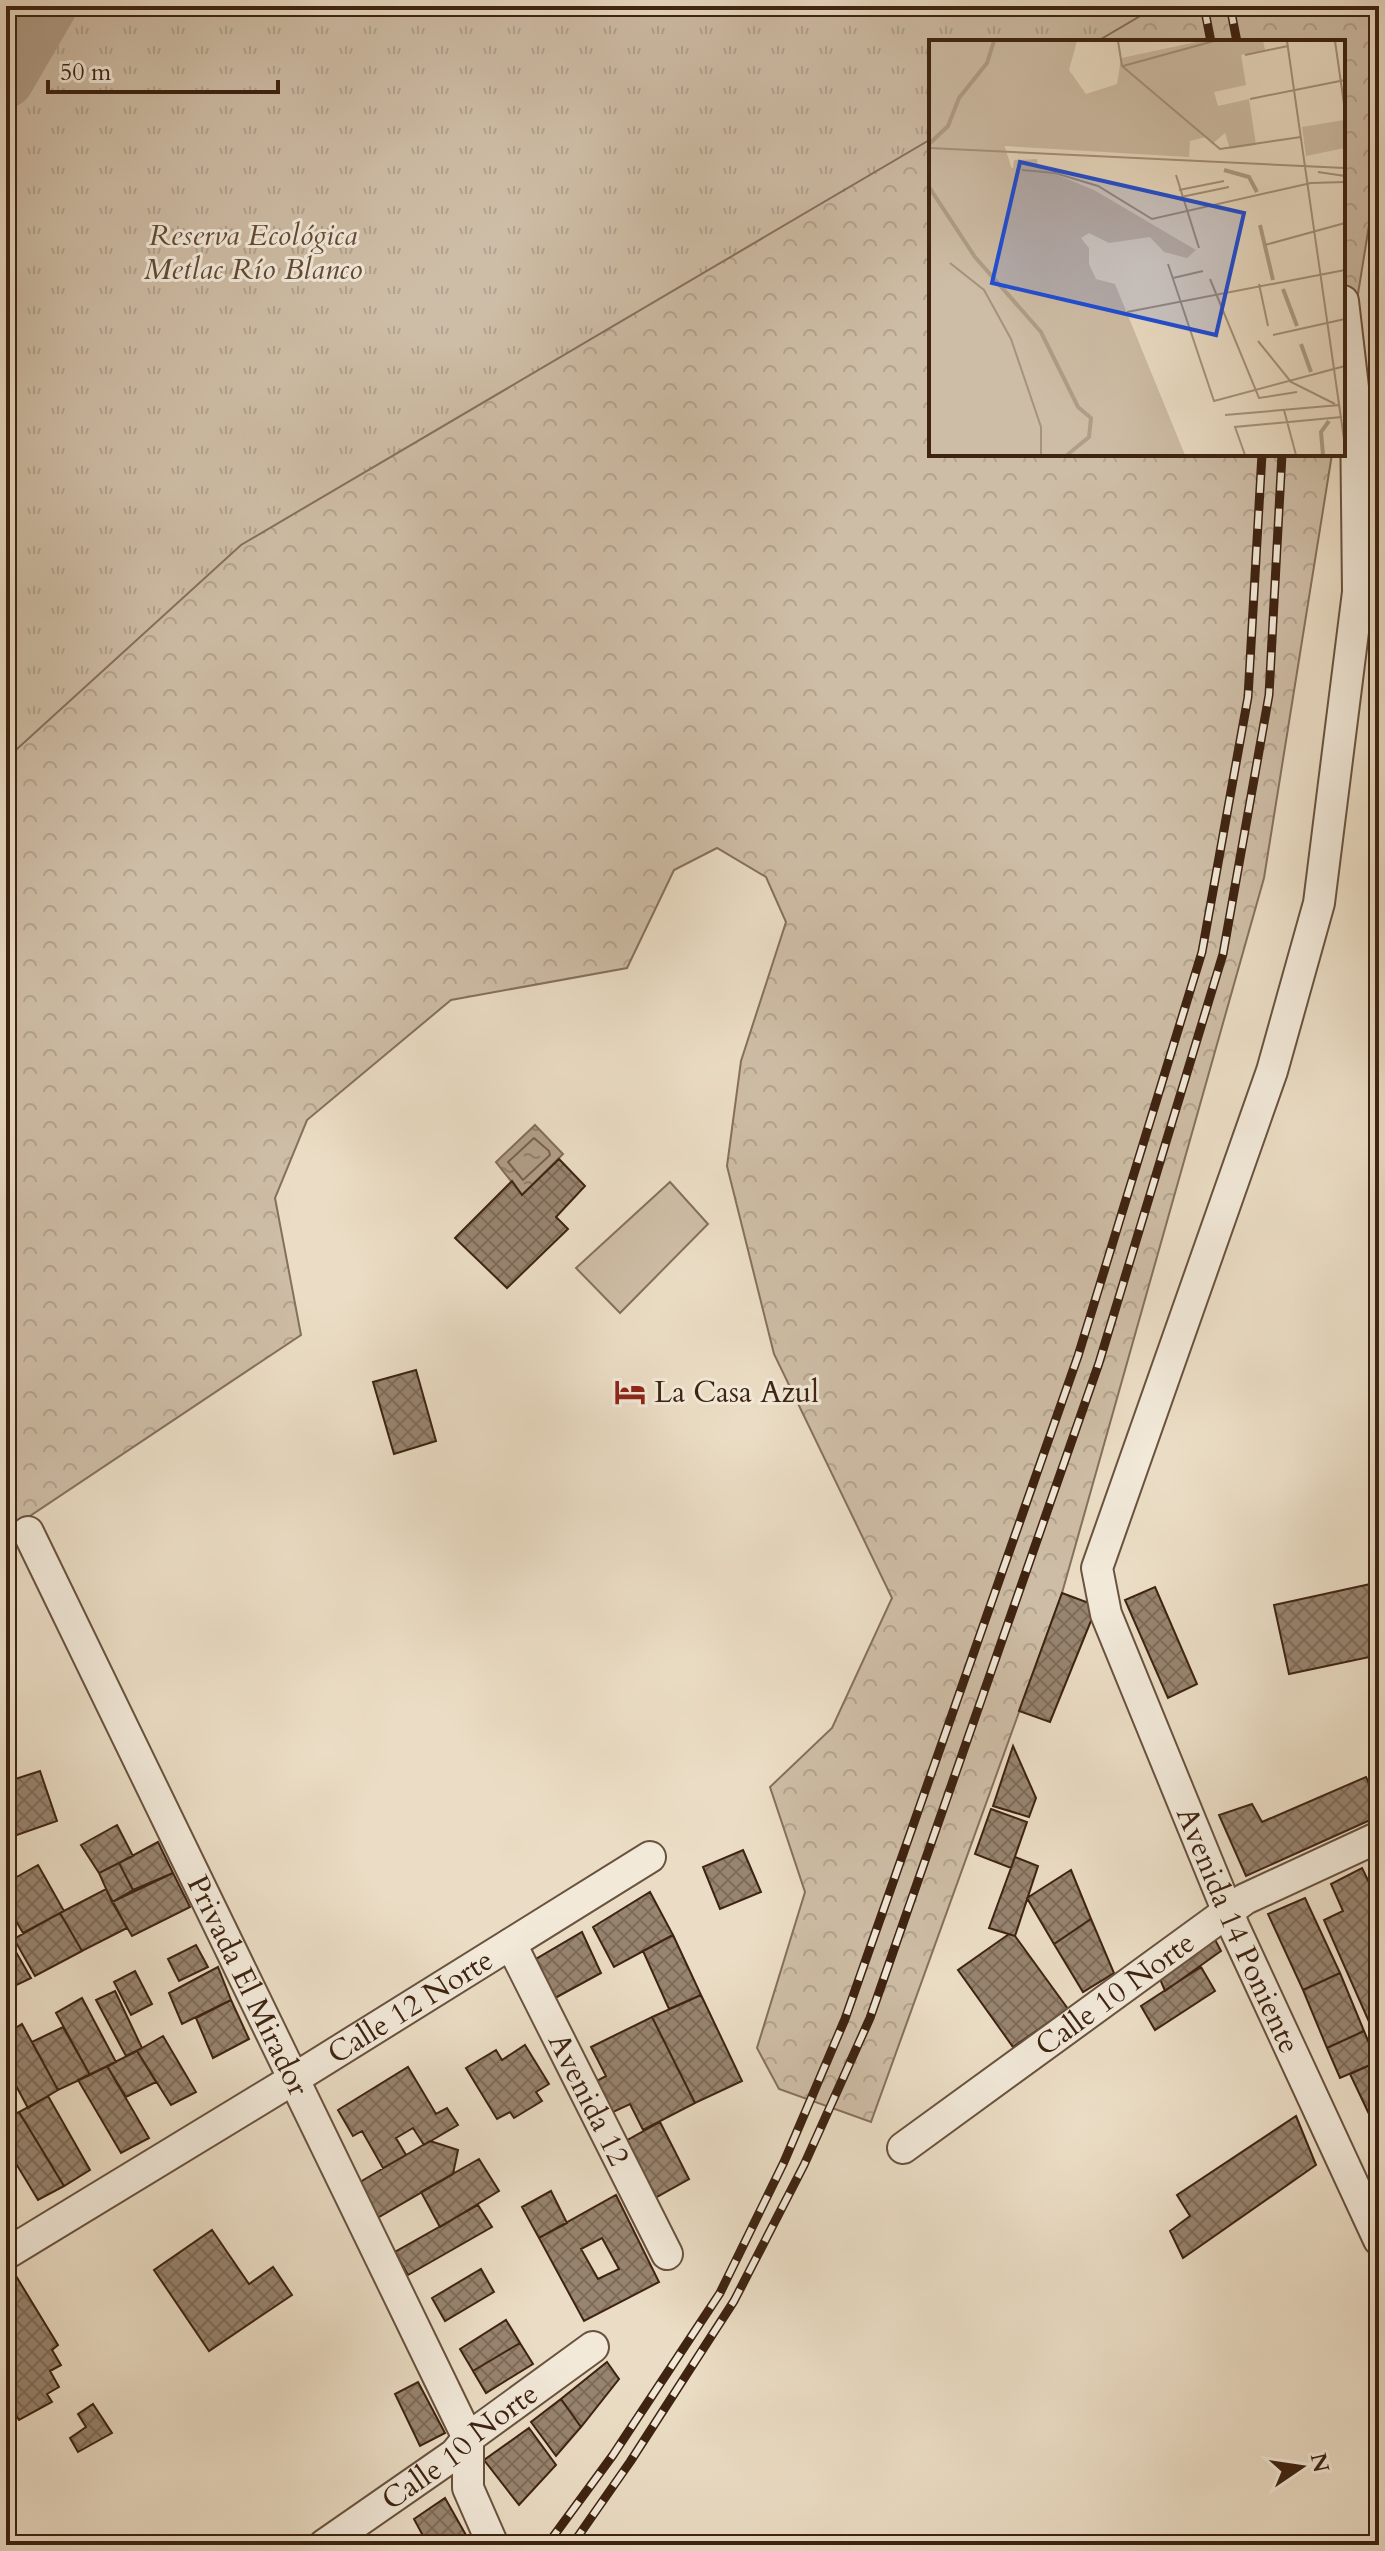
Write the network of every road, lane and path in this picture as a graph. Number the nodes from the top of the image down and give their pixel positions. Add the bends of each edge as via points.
1 (1345, 318) edge
2 (28, 1532) dead end
3 (1379, 1837) edge
4 (650, 1857) dead end
5 (1228, 1913) junction
6 (511, 1944) junction
7 (292, 2080) junction
8 (903, 2148) dead end
9 (1379, 2240) edge
10 (6, 2254) edge
11 (667, 2254) dead end
12 (593, 2347) dead end
13 (468, 2438) junction
14 (324, 2545) edge
15 (493, 2545) edge

1 - 5 street, Avenida 14 Poniente via 1356,413 1358,592 1319,903 1272,1071 1097,1568 1106,1614
2 - 7 street, Privada El Mirador
3 - 5 street, Calle 10 Norte via 1245,1899
4 - 6 street, Calle 12 Norte
5 - 8 street, Calle 10 Norte
5 - 9 street, Avenida 14 Poniente
6 - 7 street, Calle 12 Norte
6 - 11 street, Avenida 12
7 - 10 street, Calle 12 Norte
7 - 13 street, Privada El Mirador
12 - 13 street, Calle 10 Norte
13 - 14 street, Calle 10 Norte via 455,2454
13 - 15 street via 468,2488

